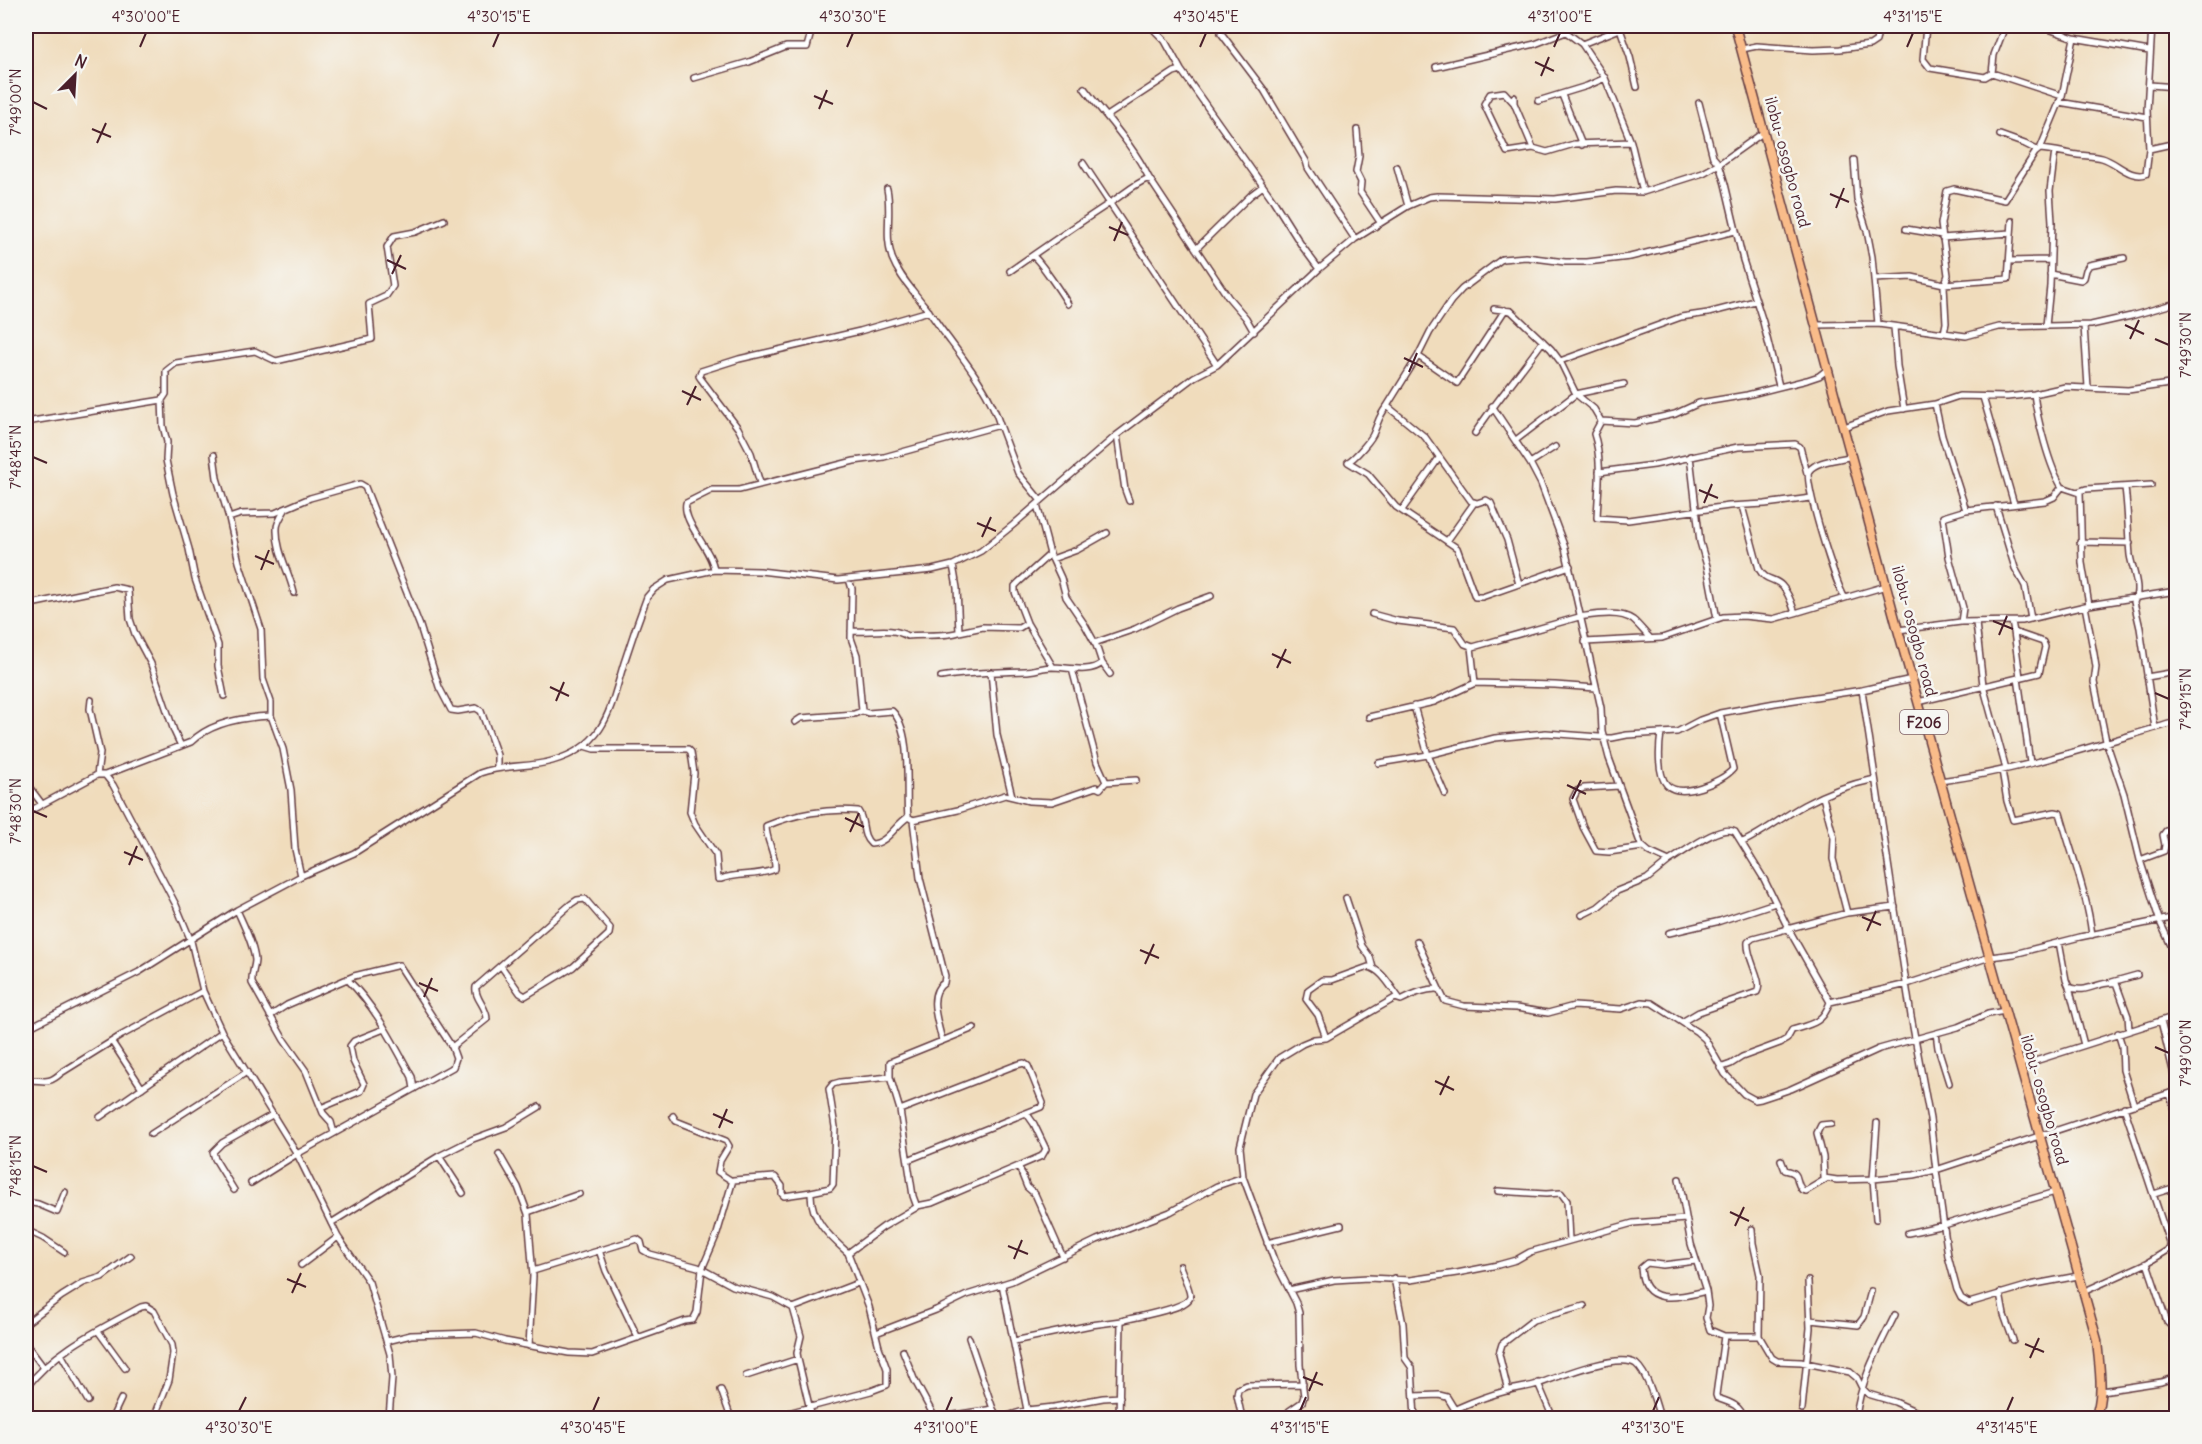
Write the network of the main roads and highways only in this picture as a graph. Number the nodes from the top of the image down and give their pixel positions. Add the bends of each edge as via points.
1 (1735, 26) edge
2 (2095, 1419) edge

1 - 2 main road, ilobu- osogbo road / F206 via 1898,630 2097,1340 2102,1391

